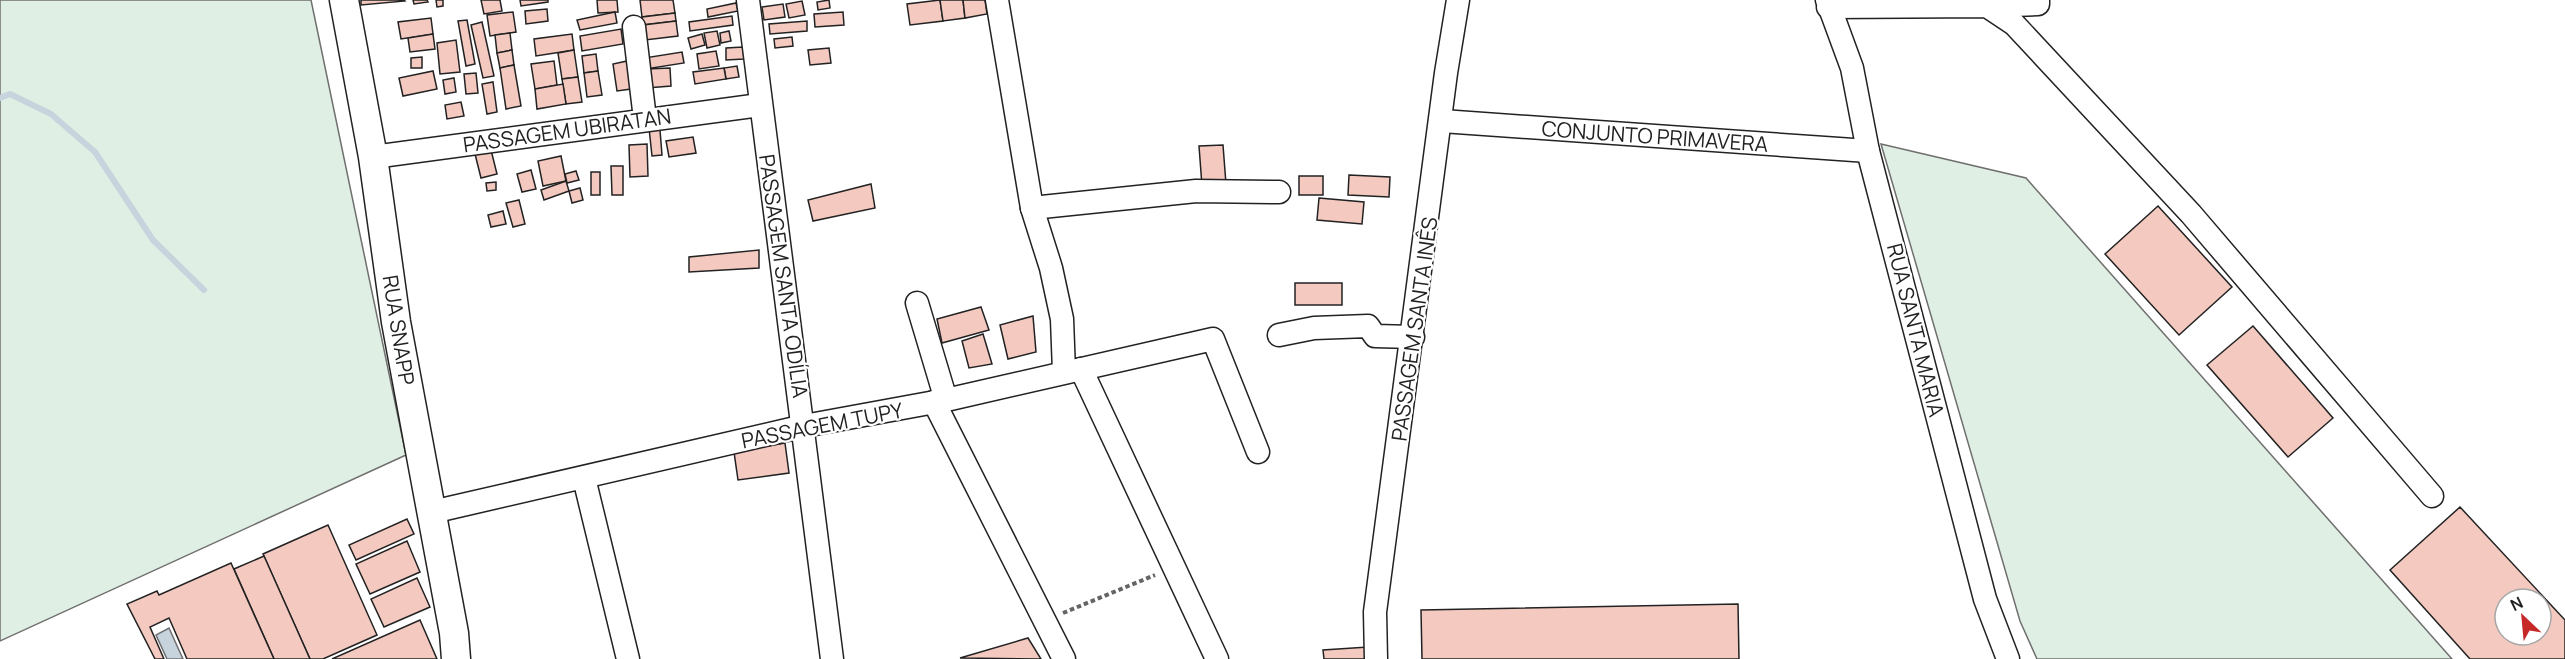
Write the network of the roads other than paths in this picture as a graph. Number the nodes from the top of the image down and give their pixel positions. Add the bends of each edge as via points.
1 (344, 0) edge
2 (748, 0) edge
3 (997, 0) edge
4 (1458, 0) edge
5 (2038, 0) edge
6 (1828, 3) edge
7 (1986, 3) edge
8 (634, 27) dead end
9 (760, 105) junction
10 (645, 119) junction
11 (1442, 121) junction
12 (1868, 151) junction
13 (373, 157) junction
14 (1279, 192) dead end
15 (1032, 208) junction
16 (918, 303) dead end
17 (1279, 335) dead end
18 (1413, 337) junction
19 (1073, 370) junction
20 (940, 401) junction
21 (804, 426) junction
22 (1258, 452) dead end
23 (584, 478) junction
24 (2432, 496) dead end
25 (432, 512) junction
26 (456, 659) edge
27 (628, 659) edge
28 (832, 659) edge
29 (1064, 659) edge
30 (1217, 659) edge
31 (1376, 659) edge
32 (2008, 659) edge

1 - 13 main road, RUA SNAPP
2 - 9 street, PASSAGEM SANTA ODÍLIA
3 - 15 street
4 - 11 street, PASSAGEM SANTA INÊS
5 - 7 street via 2038,4
6 - 7 street
6 - 12 street, RUA SANTA MARIA via 1852,68
7 - 24 street via 2043,51 2192,214
8 - 10 street
9 - 10 street, PASSAGEM UBIRATAN
9 - 21 street, PASSAGEM SANTA ODÍLIA
10 - 13 street, PASSAGEM UBIRATAN
11 - 12 street, CONJUNTO PRIMAVERA
11 - 18 street, PASSAGEM SANTA INÊS
12 - 32 street, RUA SANTA MARIA via 1985,599
13 - 25 main road, RUA SNAPP via 396,321
14 - 15 street via 1196,190
15 - 19 street via 1051,268
16 - 20 street
17 - 18 street via 1314,328 1368,326 1375,336
18 - 31 street, PASSAGEM SANTA INÊS via 1376,612
19 - 20 street, PASSAGEM TUPY
19 - 22 street, PASSAGEM TUPY via 1213,339
19 - 30 street
20 - 21 street, PASSAGEM TUPY
20 - 29 street
21 - 23 street, PASSAGEM TUPY
21 - 28 street, PASSAGEM SANTA ODÍLIA
23 - 25 street, PASSAGEM TUPY
23 - 27 street
25 - 26 main road, RUA SNAPP

